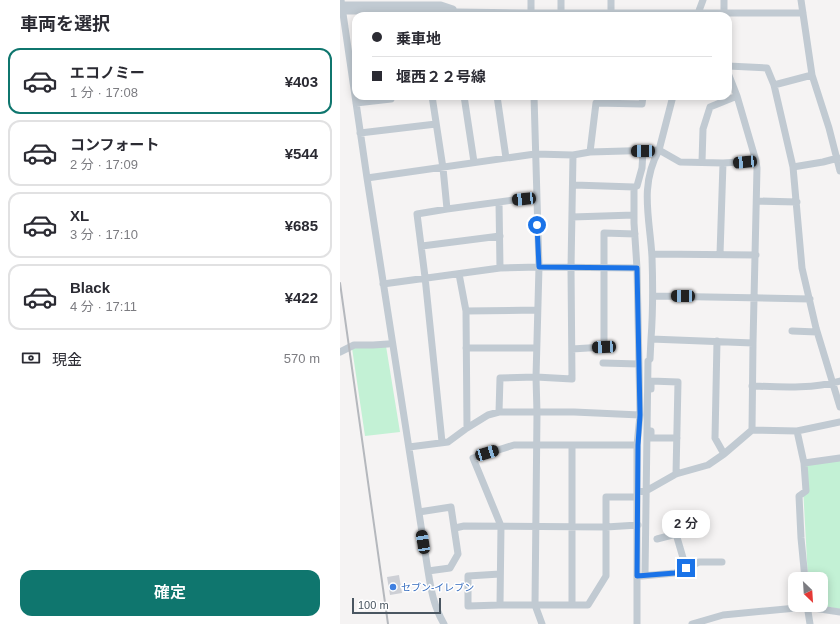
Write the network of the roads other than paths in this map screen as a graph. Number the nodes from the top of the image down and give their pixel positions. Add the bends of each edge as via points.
1 (531, 0) edge
2 (561, 0) edge
3 (611, 0) edge
4 (703, 0) edge
5 (724, 0) edge
6 (801, 0) edge
7 (392, 2) edge
8 (341, 5) edge
9 (369, 5) junction
10 (370, 12) edge
11 (462, 12) joint
12 (531, 12) edge
13 (561, 12) edge
14 (611, 12) edge
15 (699, 12) edge
16 (724, 12) edge
17 (803, 13) junction
18 (732, 14) edge
19 (732, 66) edge
20 (812, 75) junction
21 (352, 77) edge
22 (732, 83) edge
23 (774, 85) junction
24 (737, 96) junction
25 (732, 98) edge
26 (356, 100) edge
27 (382, 100) edge
28 (433, 100) edge
29 (465, 100) edge
30 (498, 100) edge
31 (534, 100) edge
32 (642, 100) edge
33 (672, 100) edge
34 (727, 100) edge
35 (356, 103) junction
36 (436, 124) junction
37 (360, 133) junction
38 (659, 150) junction
39 (643, 151) junction
40 (590, 152) junction
41 (535, 154) junction
42 (573, 155) junction
43 (506, 158) junction
44 (838, 158) junction
45 (756, 161) junction
46 (474, 162) junction
47 (702, 162) junction
48 (723, 163) junction
49 (443, 168) junction
50 (793, 168) junction
51 (840, 171) edge
52 (367, 178) junction
53 (574, 185) junction
54 (634, 187) junction
55 (536, 198) junction
56 (757, 201) junction
57 (499, 202) junction
58 (796, 202) junction
59 (447, 208) junction
60 (634, 215) junction
61 (572, 217) junction
62 (635, 234) junction
63 (500, 236) junction
64 (422, 246) junction
65 (652, 254) junction
66 (720, 254) junction
67 (756, 255) junction
68 (539, 267) junction
69 (500, 268) junction
70 (571, 268) junction
71 (604, 268) junction
72 (637, 268) junction
73 (459, 274) junction
74 (426, 277) junction
75 (383, 284) junction
76 (654, 296) junction
77 (755, 298) junction
78 (810, 299) junction
79 (537, 310) junction
80 (466, 311) junction
81 (792, 331) dead end
82 (817, 332) junction
83 (651, 339) junction
84 (718, 341) junction
85 (753, 343) junction
86 (388, 344) dead end
87 (466, 348) junction
88 (536, 348) junction
89 (572, 349) junction
90 (340, 352) edge
91 (603, 363) dead end
92 (639, 364) junction
93 (536, 377) junction
94 (836, 382) edge
95 (752, 386) junction
96 (840, 407) edge
97 (499, 412) junction
98 (537, 413) junction
99 (640, 415) junction
100 (840, 422) edge
101 (467, 428) junction
102 (752, 430) junction
103 (797, 431) junction
104 (677, 438) junction
105 (442, 442) junction
106 (572, 445) junction
107 (638, 445) junction
108 (536, 446) junction
109 (409, 447) junction
110 (724, 454) junction
111 (840, 458) edge
112 (804, 463) junction
113 (676, 474) junction
114 (646, 491) junction
115 (637, 494) junction
116 (419, 512) junction
117 (638, 525) junction
118 (501, 526) junction
119 (536, 527) junction
120 (572, 527) junction
121 (606, 527) junction
122 (455, 528) junction
123 (657, 539) dead end
124 (722, 562) dead end
125 (686, 568) junction
126 (428, 571) junction
127 (803, 572) edge
128 (500, 574) junction
129 (641, 576) junction
130 (572, 604) junction
131 (500, 605) junction
132 (534, 606) junction
133 (788, 608) edge
134 (828, 610) edge
135 (808, 612) edge
136 (840, 612) edge
137 (444, 624) edge
138 (542, 624) edge
139 (637, 624) edge
140 (692, 624) edge
141 (810, 624) edge

1 - 12 street
2 - 13 street
3 - 14 street
4 - 15 street
5 - 16 street
6 - 17 street
7 - 9 street
7 - 11 street via 440,5
8 - 9 street
8 - 11 street, bridge via 386,11
8 - 21 street
9 - 10 street
17 - 18 street
17 - 20 street
19 - 23 street via 767,68
20 - 23 street
20 - 44 street
22 - 24 street
23 - 50 street
24 - 25 street
24 - 45 street
26 - 35 street
27 - 35 street
28 - 36 street
29 - 46 street
30 - 43 street
31 - 41 street
32 - 40 street via 642,104 596,103
33 - 38 street
34 - 47 street via 710,107 703,129
35 - 37 street
36 - 37 street
36 - 49 street
37 - 52 street
38 - 39 street
38 - 47 street via 680,162
38 - 65 street via 655,156 647,188
39 - 40 street
39 - 54 street via 642,168
40 - 42 street
41 - 42 street
41 - 43 street
41 - 55 street
42 - 53 street
43 - 46 street
44 - 50 street
44 - 51 street
45 - 48 street
45 - 56 street
46 - 49 street
47 - 48 street
48 - 66 street
49 - 52 street
49 - 59 street
50 - 58 street
52 - 75 street
53 - 54 street
53 - 61 street
54 - 60 street
55 - 57 street
55 - 68 street
56 - 58 street
56 - 67 street
57 - 59 street
57 - 63 street
58 - 78 street via 802,268
59 - 64 street via 417,214
60 - 61 street
60 - 62 street
61 - 70 street
62 - 71 street via 604,233
62 - 72 street
63 - 64 street
63 - 69 street
64 - 74 street
65 - 66 street
65 - 76 street
66 - 67 street
67 - 77 street
68 - 69 street
68 - 70 street
68 - 79 street
69 - 73 street
70 - 71 street
70 - 89 street
71 - 72 street
71 - 89 street via 604,347
72 - 92 street
73 - 74 street
73 - 80 street
74 - 75 street
74 - 105 street
75 - 109 street
76 - 77 street
76 - 83 street
77 - 78 street
77 - 85 street
78 - 82 street
79 - 80 street
79 - 88 street
80 - 87 street
81 - 82 street
82 - 94 street
83 - 84 street
83 - 114 street via 648,361
84 - 85 street
84 - 110 street via 715,438
85 - 95 street
86 - 90 street via 354,345
87 - 88 street
87 - 101 street
88 - 93 street
89 - 93 street via 572,378
91 - 92 street
92 - 99 street
93 - 97 street via 500,378
93 - 98 street
94 - 95 street via 794,387
94 - 96 street
95 - 102 street
97 - 98 street
97 - 101 street via 488,415
98 - 99 street
98 - 108 street
99 - 107 street
100 - 103 street
101 - 105 street via 448,442
102 - 103 street
102 - 110 street
103 - 112 street
104 - 104 street via 678,382 651,381 650,438
104 - 113 street
105 - 109 street
106 - 107 street
106 - 108 street
106 - 120 street
107 - 115 street
108 - 118 street via 514,445 473,458
108 - 119 street
109 - 116 street
110 - 113 street via 708,465
111 - 112 street
112 - 127 street via 806,491 799,496
113 - 114 street
114 - 115 street
114 - 129 street
115 - 117 street
115 - 121 street via 606,497
116 - 122 street via 451,507
116 - 126 street
117 - 121 street
117 - 129 street
118 - 119 street
118 - 122 street
118 - 128 street
119 - 120 street
119 - 132 street
120 - 121 street
120 - 130 street
121 - 130 street via 606,576 588,605
122 - 126 street via 458,554 450,568
123 - 125 street via 676,534
124 - 125 street via 698,562
125 - 129 street via 675,573
126 - 137 street via 433,600
128 - 131 street
128 - 131 street via 468,576 468,606
129 - 139 street
130 - 132 street
131 - 132 street
132 - 138 street
133 - 140 street via 723,615
134 - 136 street
135 - 141 street

